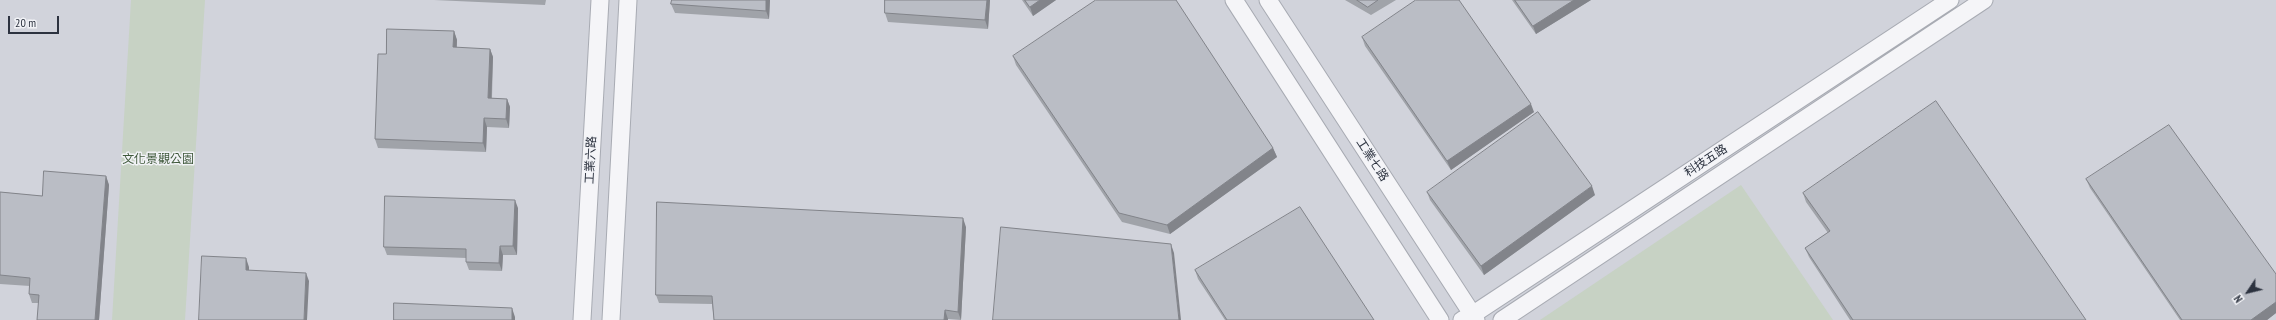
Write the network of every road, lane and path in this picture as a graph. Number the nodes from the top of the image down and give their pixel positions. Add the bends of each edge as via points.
1 (600, 0) edge
2 (628, 0) edge
3 (1234, 0) edge
4 (1268, 0) edge
5 (1950, 0) edge
6 (1984, 0) edge
7 (1470, 318) edge
8 (582, 320) edge
9 (611, 320) edge
10 (1440, 320) edge
11 (1502, 320) edge

1 - 8 street, 工業六路
2 - 9 street
3 - 10 street
4 - 7 street, 工業七路
5 - 7 street, 科技五路
6 - 11 street, 科技五路

